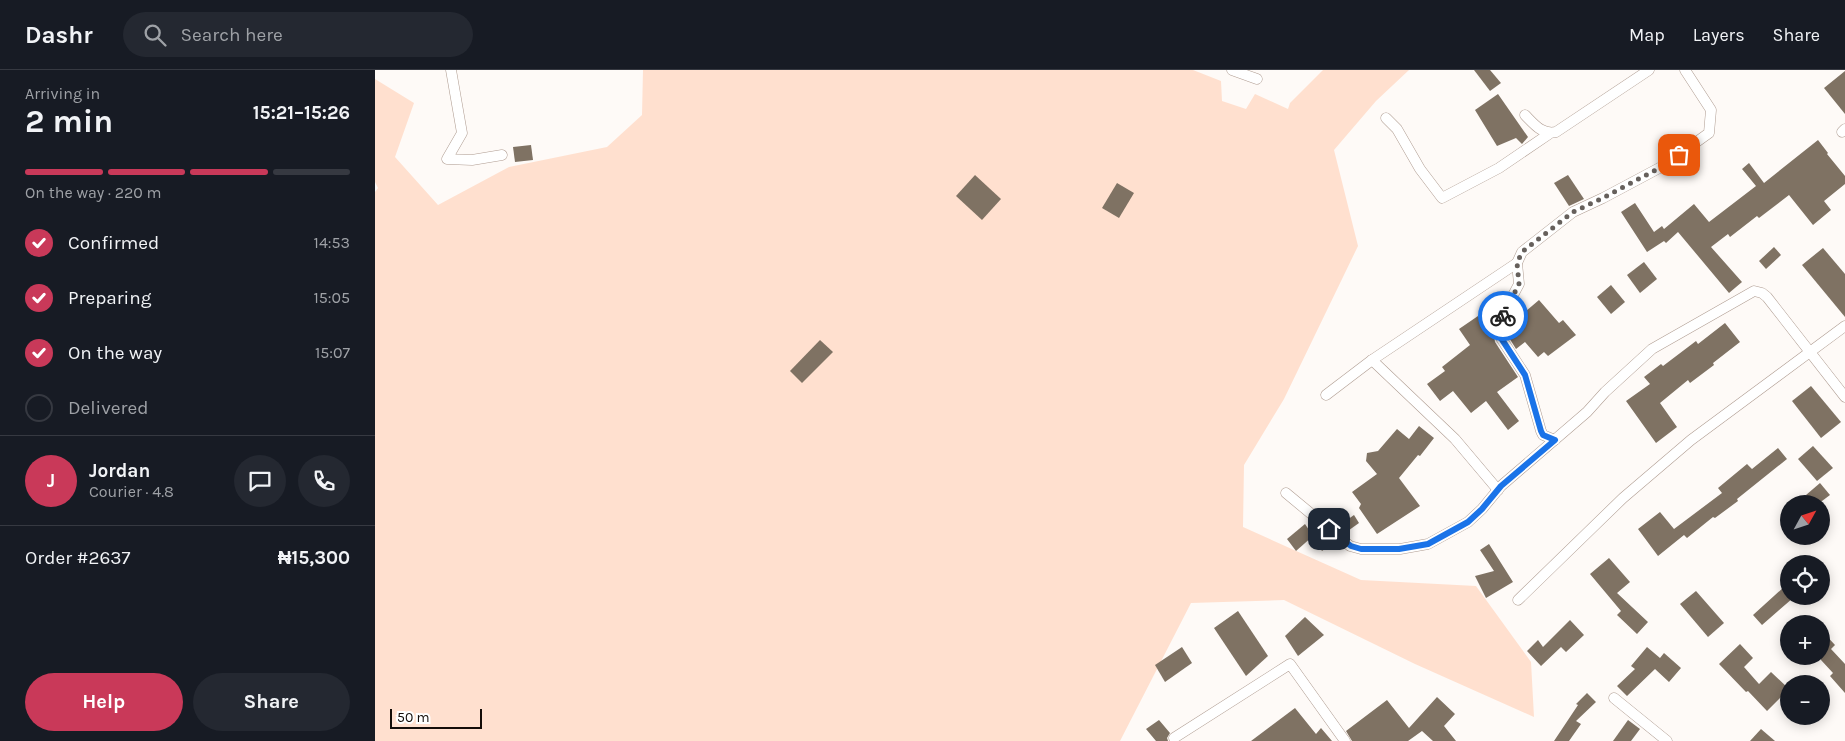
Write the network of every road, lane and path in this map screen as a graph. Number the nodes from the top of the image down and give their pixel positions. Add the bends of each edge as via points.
1 (451, 70) edge
2 (1232, 70) edge
3 (1649, 70) edge
4 (1685, 70) edge
5 (1257, 79) dead end
6 (1525, 115) dead end
7 (1386, 118) dead end
8 (1549, 134) junction
9 (502, 155) dead end
10 (1517, 263) junction
11 (1845, 326) edge
12 (1809, 352) junction
13 (1372, 360) junction
14 (1326, 396) dead end
15 (1845, 397) edge
16 (1555, 440) junction
17 (1498, 490) junction
18 (1286, 493) dead end
19 (1518, 600) dead end
20 (1614, 698) dead end
21 (1174, 738) dead end
22 (1345, 741) edge
23 (1667, 741) edge

1 - 9 street via 462,134 447,159 471,160
2 - 5 street
3 - 8 street
4 - 10 street via 1711,110 1709,133 1663,166 1573,212 1522,252
6 - 8 street
7 - 8 street via 1397,129 1420,169 1442,198 1499,168
10 - 13 street
10 - 16 street via 1519,284 1503,314 1501,338 1525,375 1543,435
11 - 12 street
12 - 15 street
12 - 16 street via 1767,297 1753,291 1652,349
12 - 19 street via 1691,440 1623,498
13 - 14 street
13 - 17 street via 1455,439
16 - 17 street
17 - 18 street via 1468,522 1445,536 1428,544 1399,549 1351,546
20 - 23 street
21 - 22 street via 1290,664

